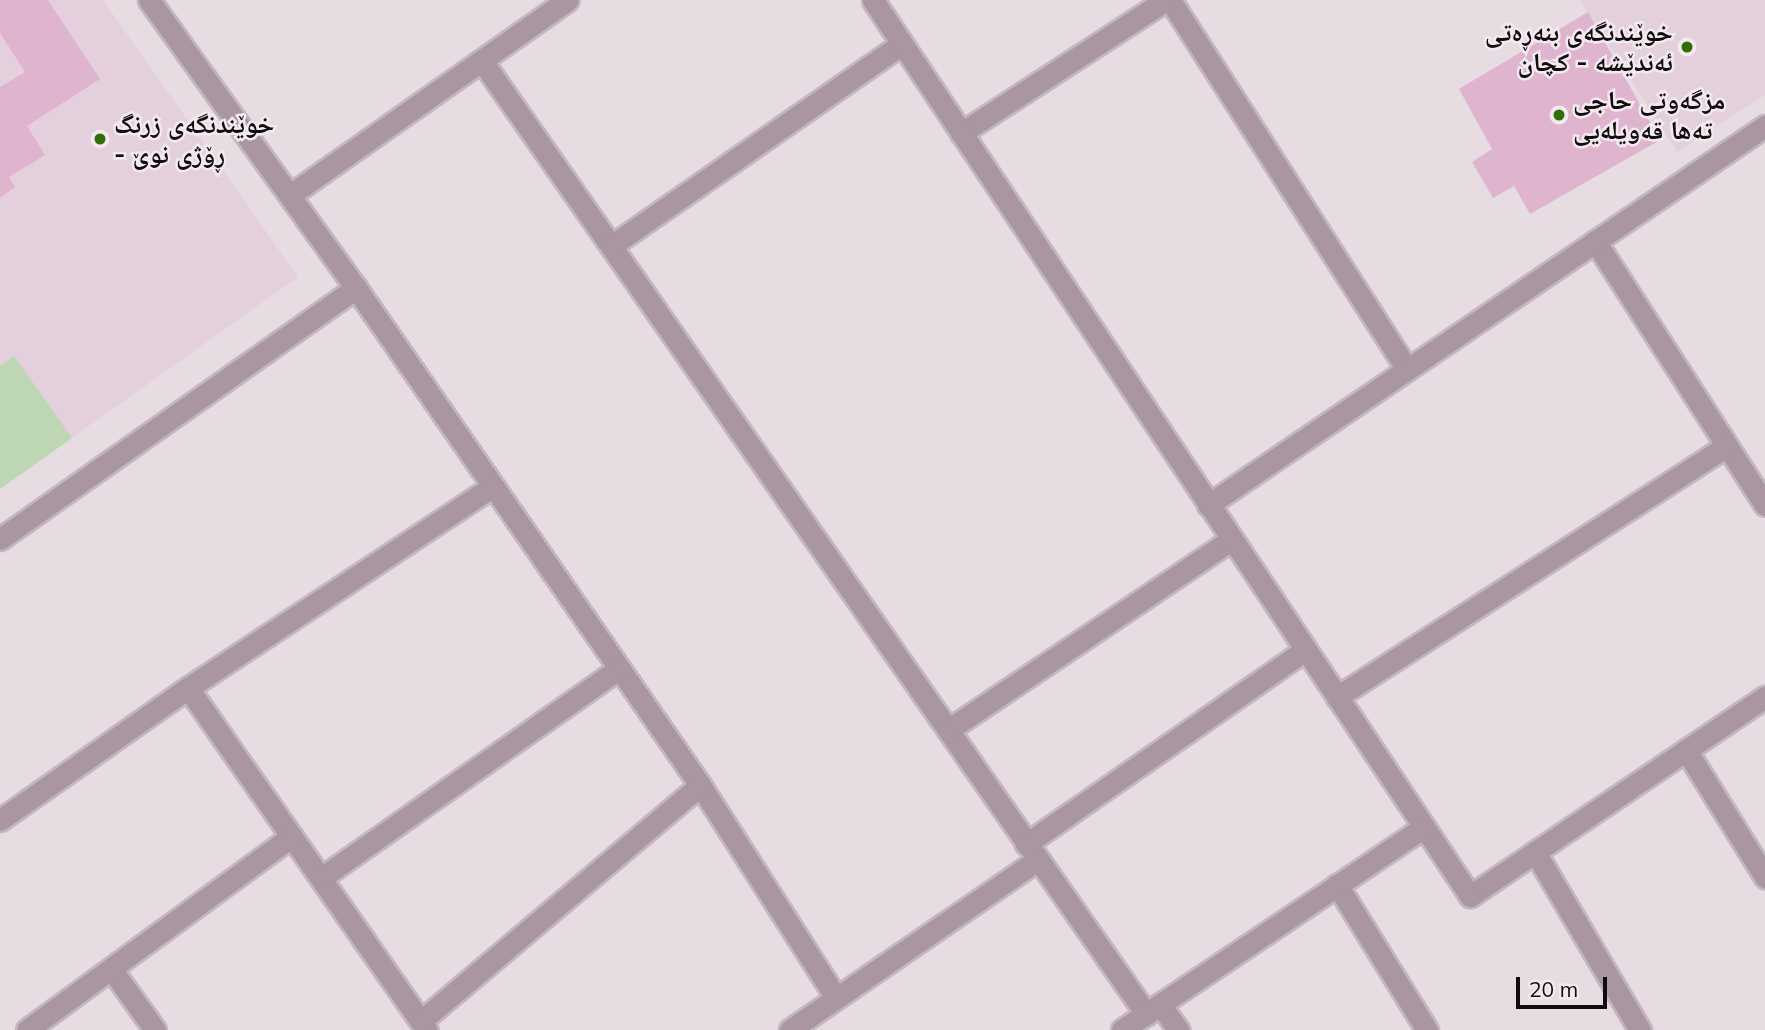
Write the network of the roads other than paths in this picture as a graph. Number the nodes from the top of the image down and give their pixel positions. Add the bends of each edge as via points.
1 (149, 0) edge
2 (567, 0) edge
3 (873, 0) edge
4 (1168, 0) edge
5 (902, 44) junction
6 (482, 61) junction
7 (1765, 126) edge
8 (961, 133) junction
9 (290, 195) junction
10 (1595, 242) junction
11 (611, 246) junction
12 (356, 288) junction
13 (1408, 369) junction
14 (1727, 446) junction
15 (492, 487) junction
16 (1208, 505) junction
17 (1765, 505) edge
18 (0, 539) edge
19 (1232, 539) junction
20 (1305, 650) junction
21 (618, 669) junction
22 (188, 688) junction
23 (1338, 697) junction
24 (1765, 697) edge
25 (948, 730) junction
26 (1686, 750) junction
27 (700, 785) junction
28 (0, 820) edge
29 (1424, 827) junction
30 (292, 836) junction
31 (1031, 852) junction
32 (1535, 852) junction
33 (1765, 877) edge
34 (321, 878) junction
35 (1338, 885) junction
36 (112, 970) junction
37 (835, 996) junction
38 (1153, 1009) junction
39 (424, 1026) edge
40 (27, 1030) edge
41 (155, 1030) edge
42 (790, 1030) edge
43 (1122, 1030) edge
44 (1178, 1030) edge
45 (1427, 1030) edge
46 (1640, 1030) edge

1 - 9 street
2 - 6 street
3 - 5 street
4 - 8 street
4 - 13 street
5 - 8 street
5 - 11 street
6 - 9 street
6 - 11 street
7 - 10 street
8 - 16 street
9 - 12 street
10 - 13 street
10 - 14 street
11 - 25 street
12 - 15 street
12 - 18 street
13 - 16 street
14 - 17 street
14 - 23 street
15 - 21 street
15 - 22 street
16 - 19 street
19 - 20 street
19 - 25 street
20 - 23 street
20 - 31 street
21 - 27 street
21 - 34 street
22 - 28 street
22 - 30 street
23 - 29 street
24 - 26 street
25 - 31 street
26 - 32 street
26 - 33 street
27 - 37 street
27 - 39 street
29 - 32 street via 1470,896
29 - 35 street
30 - 34 street
30 - 36 street
31 - 37 street
31 - 38 street
32 - 46 street
34 - 39 street
35 - 38 street
35 - 45 street
36 - 40 street
36 - 41 street
37 - 42 street
38 - 43 street
38 - 44 street

